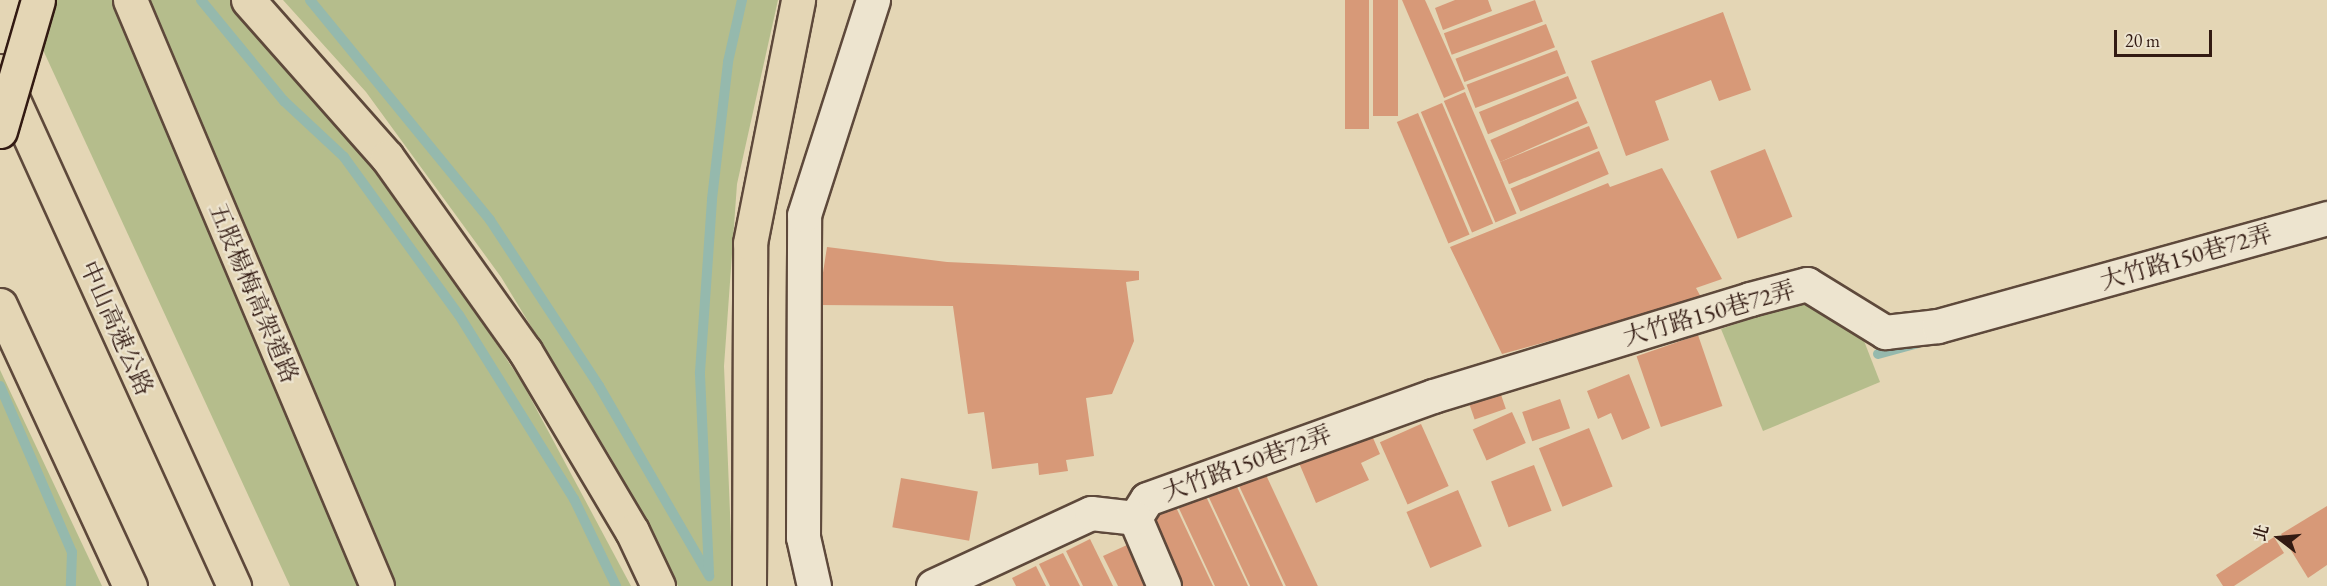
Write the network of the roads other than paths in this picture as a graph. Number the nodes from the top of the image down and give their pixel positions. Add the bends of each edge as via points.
1 (38, 0) edge
2 (130, 0) edge
3 (248, 0) edge
4 (798, 0) edge
5 (873, 0) edge
6 (0, 71) edge
7 (0, 131) edge
8 (2327, 218) edge
9 (0, 305) edge
10 (1135, 518) junction
11 (130, 586) edge
12 (234, 586) edge
13 (377, 586) edge
14 (658, 586) edge
15 (749, 586) edge
16 (814, 586) edge
17 (933, 586) edge
18 (1164, 586) edge

1 - 7 highway, bridge
2 - 13 highway, 五股楊梅高架道路
3 - 14 highway via 387,157 525,351 632,531
4 - 15 highway via 750,243
5 - 16 lane via 804,215 803,537
6 - 12 highway, 中山高速公路
8 - 10 lane, 大竹路150巷72弄 via 1938,326 1885,332 1807,284 1750,298 1433,396 1147,499
9 - 11 highway
10 - 17 lane via 1090,513
10 - 18 lane

